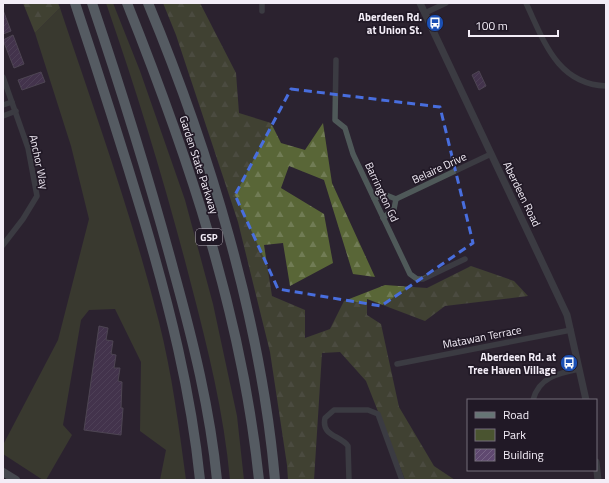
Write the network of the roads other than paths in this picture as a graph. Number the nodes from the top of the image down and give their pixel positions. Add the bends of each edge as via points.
1 (74, 3) edge
2 (92, 3) edge
3 (127, 3) edge
4 (148, 3) edge
5 (262, 3) edge
6 (420, 3) edge
7 (446, 3) edge
8 (526, 3) edge
9 (262, 11) dead end
10 (425, 13) junction
11 (336, 60) dead end
12 (3, 77) edge
13 (606, 86) edge
14 (12, 102) junction
15 (3, 105) edge
16 (16, 111) junction
17 (3, 116) edge
18 (491, 154) junction
19 (374, 198) junction
20 (396, 199) junction
21 (383, 218) junction
22 (3, 245) edge
23 (465, 259) dead end
24 (571, 330) junction
25 (397, 364) dead end
26 (579, 369) junction
27 (533, 399) edge
28 (586, 399) edge
29 (3, 472) edge
30 (16, 480) edge
31 (200, 480) edge
32 (217, 480) edge
33 (259, 480) edge
34 (275, 480) edge
35 (349, 480) edge
36 (402, 480) edge

1 - 31 highway via 130,175 170,312 187,389
2 - 32 highway via 144,167 181,298 205,400
3 - 33 highway, Garden State Parkway / GSP via 178,135 216,260 246,386
4 - 34 highway, Garden State Parkway / GSP via 192,117 229,242 261,377
5 - 9 street
6 - 10 street, Aberdeen Road
7 - 10 street
8 - 13 street via 548,49 560,66 582,81
10 - 18 street, Aberdeen Road
11 - 19 street, Barrington Gd via 335,120 345,128 353,154
12 - 14 street, Anchor Way
14 - 15 street
14 - 16 street, Anchor Way
16 - 17 street
16 - 22 street, Anchor Way via 28,148 37,196
18 - 20 street, Belaire Drive
18 - 24 street, Aberdeen Road via 559,296
19 - 20 street via 386,195
19 - 21 street, Barrington Gd
20 - 21 street via 394,209
21 - 23 street, Barrington Gd via 414,278 423,279
24 - 25 street, Matawan Terrace
24 - 26 street, Aberdeen Road
26 - 27 street via 546,379
26 - 28 street, Aberdeen Road
29 - 30 main road
35 - 36 street via 348,446 328,433 325,426 325,418 334,410 368,410 378,414

